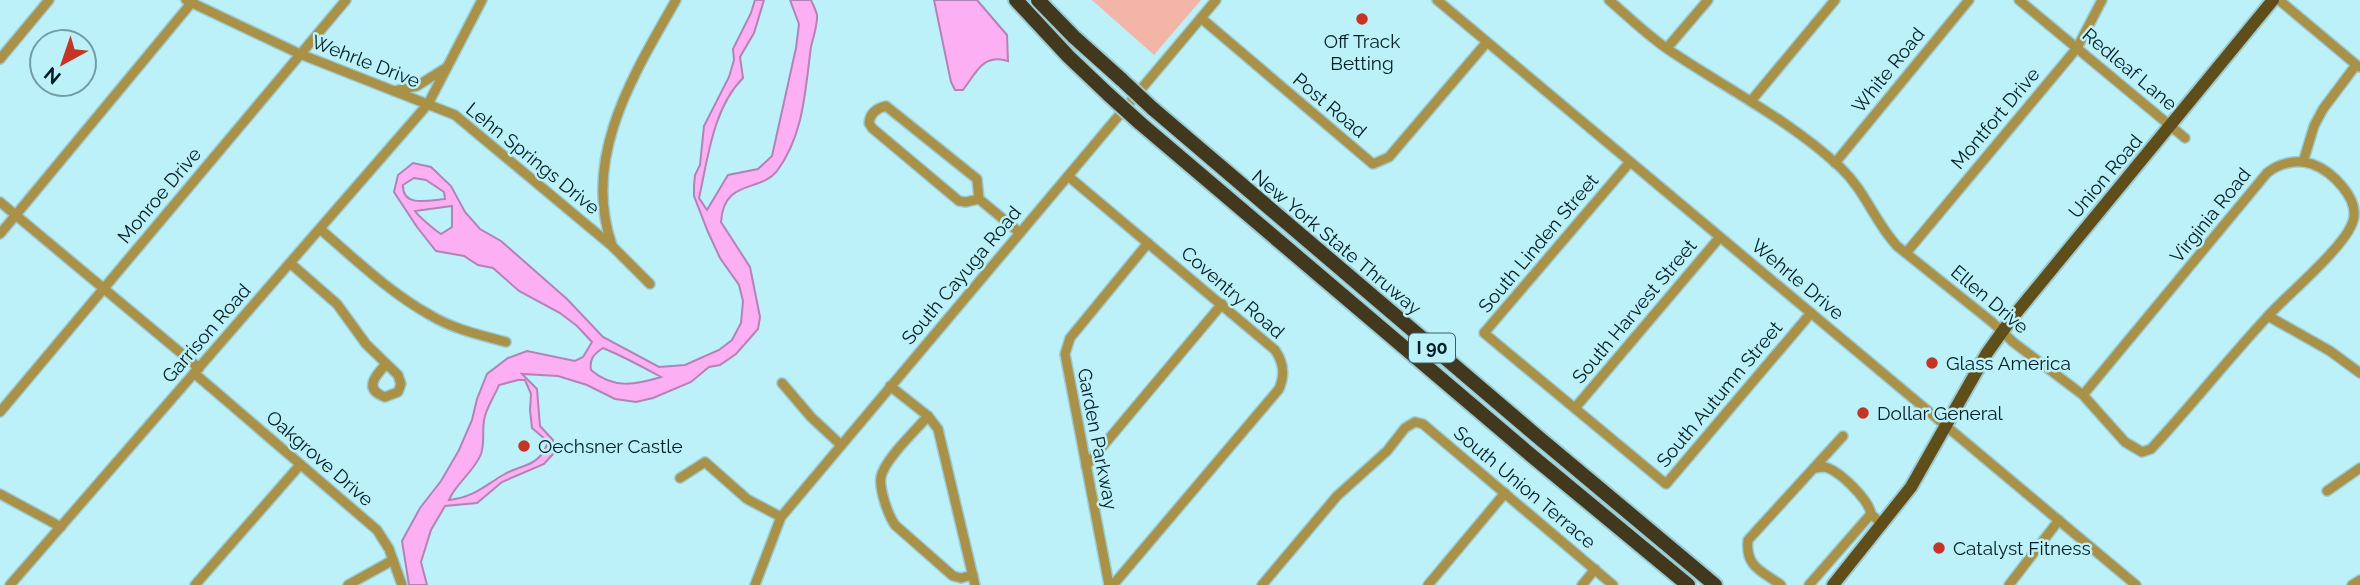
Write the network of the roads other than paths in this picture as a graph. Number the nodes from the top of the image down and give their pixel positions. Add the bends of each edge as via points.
1 (49, 0) edge
2 (346, 0) edge
3 (482, 0) edge
4 (676, 0) edge
5 (1016, 0) edge
6 (1038, 0) edge
7 (1216, 0) edge
8 (1437, 0) edge
9 (1609, 0) edge
10 (1708, 0) edge
11 (1835, 0) edge
12 (1969, 0) edge
13 (2019, 0) edge
14 (2102, 0) edge
15 (2273, 0) edge
16 (2279, 0) edge
17 (190, 1) edge
18 (1201, 18) junction
19 (1487, 42) junction
20 (1667, 48) junction
21 (2077, 48) junction
22 (300, 54) junction
23 (0, 59) edge
24 (448, 65) junction
25 (2358, 67) edge
26 (393, 91) junction
27 (1751, 101) junction
28 (428, 104) junction
29 (2171, 126) junction
30 (2185, 138) dead end
31 (1630, 162) junction
32 (2303, 162) junction
33 (1835, 163) junction
34 (1068, 176) junction
35 (2355, 198) edge
36 (979, 199) junction
37 (0, 202) edge
38 (16, 215) junction
39 (2357, 221) edge
40 (320, 229) junction
41 (1019, 232) junction
42 (0, 234) edge
43 (1720, 237) junction
44 (1149, 243) junction
45 (612, 246) junction
46 (1906, 253) junction
47 (290, 263) junction
48 (650, 284) dead end
49 (104, 289) junction
50 (1222, 304) junction
51 (1811, 313) junction
52 (2268, 316) junction
53 (2002, 332) junction
54 (506, 342) dead end
55 (2360, 357) edge
56 (386, 364) dead end
57 (2350, 366) junction
58 (197, 371) junction
59 (2360, 373) edge
60 (782, 383) dead end
61 (890, 386) junction
62 (2083, 395) junction
63 (1575, 408) junction
64 (0, 412) edge
65 (928, 416) junction
66 (1947, 426) junction
67 (1843, 436) dead end
68 (841, 445) junction
69 (300, 465) junction
70 (1086, 467) junction
71 (1814, 468) junction
72 (2360, 468) edge
73 (680, 478) dead end
74 (2327, 491) dead end
75 (1505, 493) junction
76 (0, 494) edge
77 (1871, 514) junction
78 (780, 517) junction
79 (2059, 520) junction
80 (1883, 525) junction
81 (61, 527) junction
82 (393, 560) junction
83 (1595, 569) junction
84 (974, 580) edge
85 (2360, 580) edge
86 (10, 585) edge
87 (195, 585) edge
88 (348, 585) edge
89 (402, 585) edge
90 (755, 585) edge
91 (1111, 585) edge
92 (1262, 585) edge
93 (1428, 585) edge
94 (1582, 585) edge
95 (1613, 585) edge
96 (1688, 585) edge
97 (1715, 585) edge
98 (1782, 585) edge
99 (1810, 585) edge
100 (1833, 585) edge
101 (2009, 585) edge
102 (2136, 585) edge
103 (2352, 585) edge

1 - 23 street
2 - 22 street, Monroe Drive
3 - 24 street, Wehrle Drive
4 - 45 street, Lehn Springs Drive via 625,93 610,137 603,206
5 - 96 highway, New York State Thruway / I 90, bridge via 1140,123
6 - 97 highway, New York State Thruway / I 90, bridge via 1152,108
7 - 18 street, South Cayuga Road
8 - 19 street, Wehrle Drive
9 - 20 street, Ellen Drive
10 - 20 street
11 - 27 street
12 - 33 street, White Road
13 - 21 street, Redleaf Lane
14 - 21 street, Montfort Drive
15 - 29 main road, Union Road
16 - 25 street
17 - 22 street, Wehrle Drive
17 - 38 street
18 - 19 street, Post Road via 1373,164 1389,157
18 - 34 street, South Cayuga Road
19 - 31 street, Wehrle Drive
20 - 27 street, Ellen Drive
21 - 29 street, Redleaf Lane
21 - 46 street, Montfort Drive
22 - 26 street, Wehrle Drive
22 - 49 street, Monroe Drive
24 - 26 street via 425,83
24 - 28 street, Wehrle Drive
25 - 32 street via 2323,109
26 - 28 street, Wehrle Drive
27 - 33 street, Ellen Drive
28 - 40 street, Garrison Road
28 - 45 street, Lehn Springs Drive via 468,124
29 - 30 street, Redleaf Lane
29 - 53 main road, Union Road
31 - 43 street, Wehrle Drive
31 - 63 street, South Linden Street via 1485,332
32 - 35 street, Ellen Drive via 2329,174
32 - 62 street, Virginia Road via 2284,164 2267,173
33 - 46 street, Ellen Drive via 1856,183 1886,235
34 - 41 street, South Cayuga Road
34 - 44 street, Coventry Road
35 - 39 street, Ellen Drive
36 - 36 street via 959,201 872,128 873,113 886,106 977,178
36 - 41 street
37 - 38 street, Oakgrove Drive
38 - 42 street
38 - 49 street, Oakgrove Drive
39 - 52 street, Ellen Drive
40 - 47 street, Garrison Road
40 - 54 street via 384,284 432,317
41 - 61 street, South Cayuga Road
43 - 51 street, Wehrle Drive
43 - 63 street, South Harvest Street
44 - 50 street, Coventry Road
44 - 70 street, Garden Parkway via 1066,346 1065,362
45 - 48 street, Lehn Springs Drive
46 - 53 street, Ellen Drive
47 - 56 street via 337,304
47 - 58 street, Garrison Road
49 - 58 street, Oakgrove Drive
49 - 64 street, Monroe Drive
50 - 70 street
50 - 91 street, Coventry Road via 1275,350 1282,364 1281,384
51 - 63 street, South Autumn Street via 1666,484
51 - 66 street, Wehrle Drive
52 - 57 street
52 - 62 street, Ellen Drive via 2151,449 2142,452 2125,442
53 - 62 street, Ellen Drive
53 - 66 main road, Union Road
55 - 57 street
57 - 59 street
58 - 69 street, Oakgrove Drive
58 - 81 street, Garrison Road
60 - 68 street
61 - 65 street
61 - 68 street, South Cayuga Road
65 - 84 street via 938,429
65 - 84 street via 880,479 888,515 953,576
66 - 79 street, Wehrle Drive
66 - 80 main road, Union Road
67 - 71 street
68 - 78 street, South Cayuga Road
69 - 82 street, Oakgrove Drive via 377,530
69 - 87 street
70 - 91 street, Garden Parkway
71 - 77 street via 1825,467 1840,475 1870,506
71 - 98 street via 1748,540 1750,562
72 - 74 street
73 - 78 street via 705,462 747,499
75 - 83 street, South Union Terrace
75 - 92 street, South Union Terrace via 1423,424 1411,423 1337,496
75 - 93 street
76 - 81 street
77 - 80 street
77 - 99 street
78 - 90 street, South Cayuga Road
79 - 101 street
79 - 102 street, Wehrle Drive
80 - 100 main road, Union Road
81 - 86 street, Garrison Road
82 - 88 street
82 - 89 street, Oakgrove Drive
83 - 94 street
83 - 95 street, South Union Terrace
85 - 103 street

